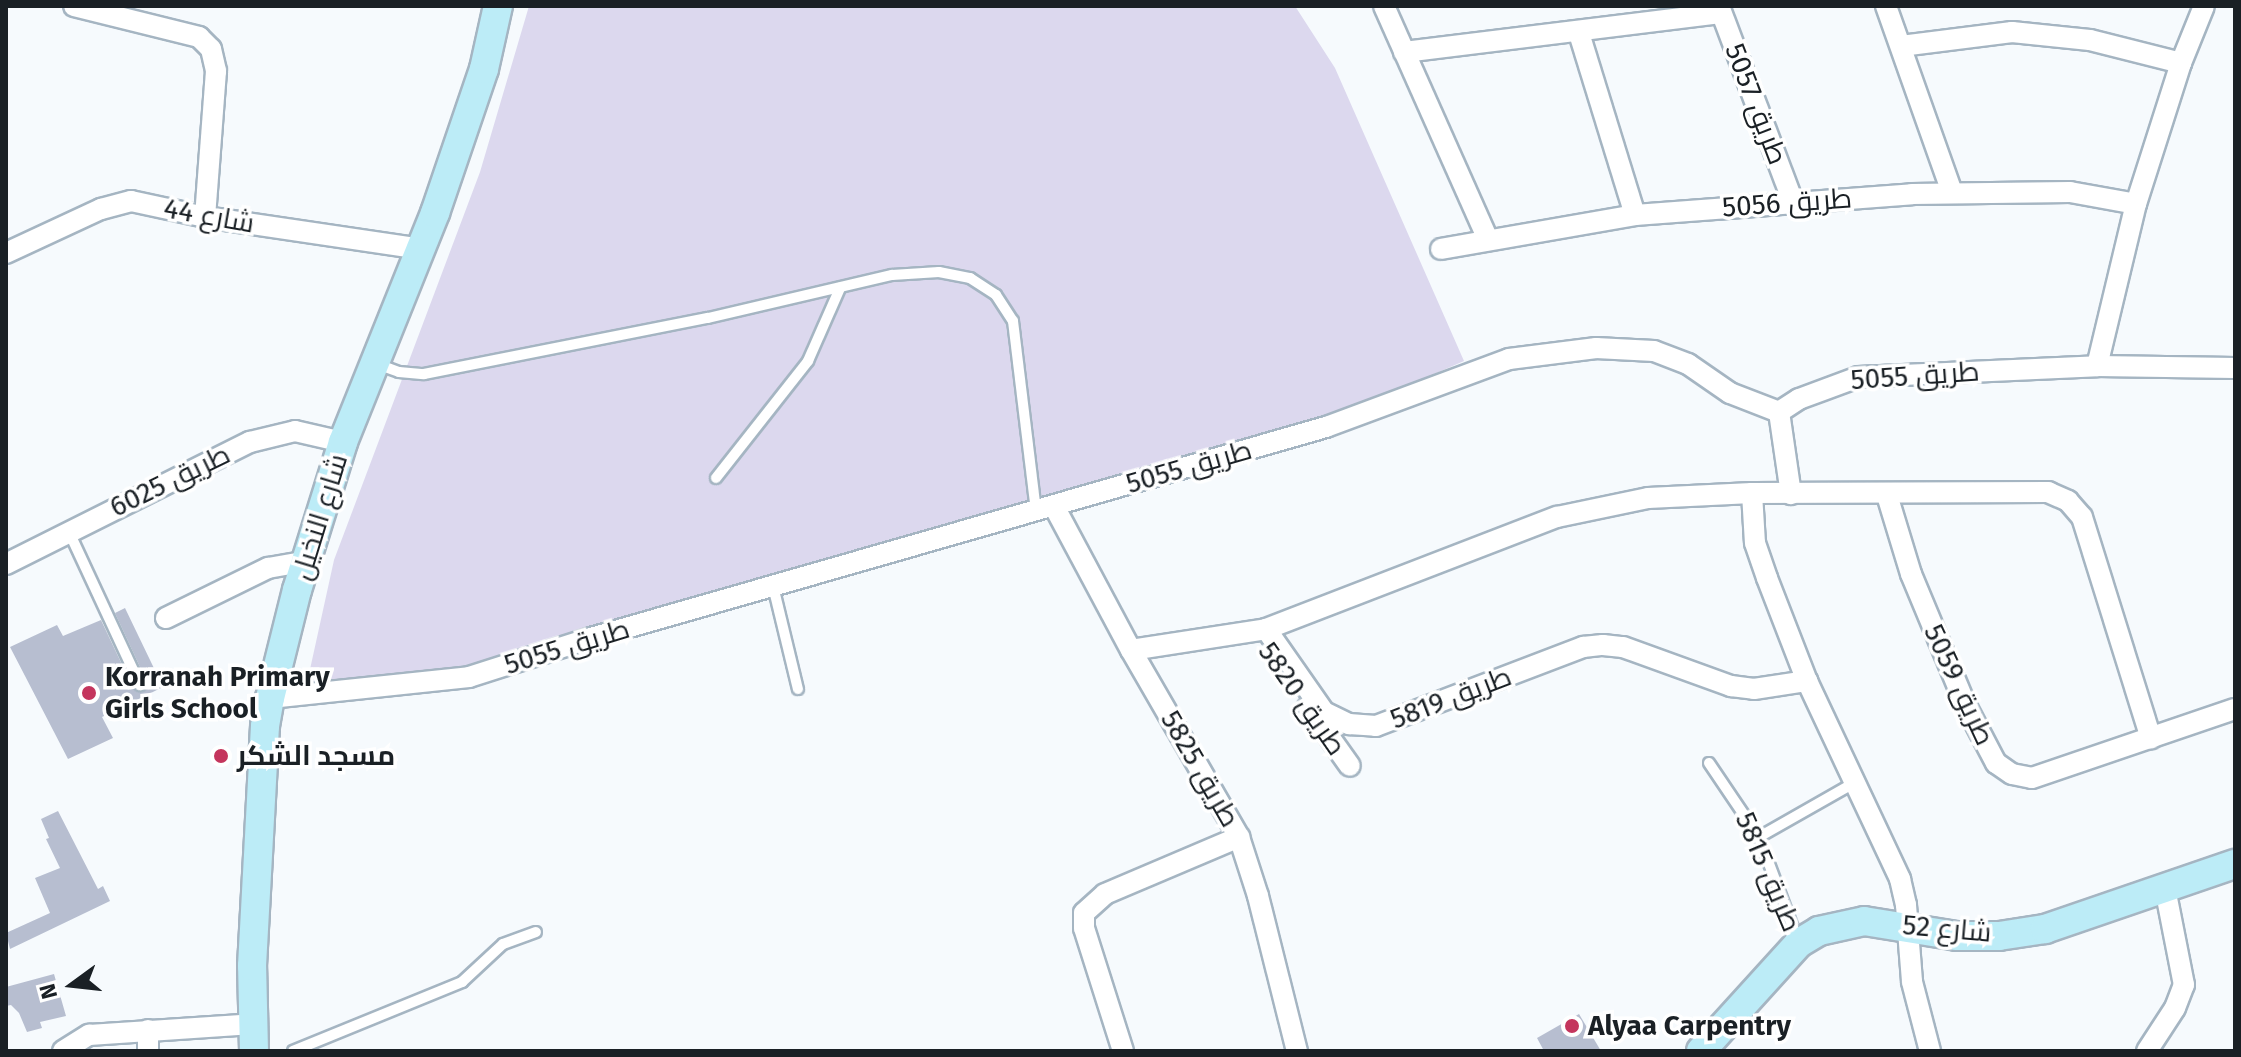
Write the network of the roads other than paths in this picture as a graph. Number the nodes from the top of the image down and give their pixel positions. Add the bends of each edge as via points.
1 (74, 6) edge
2 (498, 6) edge
3 (1384, 6) edge
4 (1886, 6) edge
5 (2204, 6) edge
6 (1720, 10) edge
7 (1579, 33) junction
8 (1901, 46) junction
9 (1404, 52) junction
10 (2181, 63) junction
11 (1952, 192) junction
12 (1793, 202) junction
13 (2136, 204) junction
14 (1635, 215) junction
15 (205, 217) junction
16 (1488, 240) junction
17 (422, 249) junction
18 (1441, 249) dead end
19 (6, 253) edge
20 (840, 288) junction
21 (376, 363) junction
22 (2097, 366) junction
23 (2235, 368) edge
24 (1779, 412) junction
25 (343, 442) junction
26 (716, 478) dead end
27 (1752, 493) junction
28 (1791, 494) junction
29 (1887, 495) junction
30 (1045, 508) junction
31 (69, 532) junction
32 (306, 561) junction
33 (6, 564) edge
34 (773, 586) junction
35 (166, 618) dead end
36 (1260, 630) junction
37 (1131, 650) junction
38 (1807, 681) junction
39 (140, 685) dead end
40 (798, 689) dead end
41 (270, 698) junction
42 (2235, 709) edge
43 (2151, 739) junction
44 (1709, 763) dead end
45 (1350, 766) dead end
46 (1854, 783) junction
47 (1239, 837) junction
48 (1759, 837) junction
49 (2235, 864) edge
50 (2165, 888) junction
51 (1908, 928) junction
52 (536, 932) dead end
53 (1799, 943) junction
54 (254, 1037) edge
55 (148, 1040) edge
56 (63, 1051) edge
57 (293, 1051) edge
58 (1123, 1051) edge
59 (1297, 1051) edge
60 (1701, 1051) edge
61 (1930, 1051) edge
62 (2147, 1051) edge

1 - 15 street via 199,37 211,49 216,71
2 - 17 street, شارع النخيل via 484,69
3 - 9 street
4 - 8 street
5 - 10 street
6 - 7 street
6 - 12 street, طريق 5057
7 - 9 street
7 - 14 street
8 - 10 street via 2012,32 2090,40
8 - 11 street
9 - 16 street
10 - 13 street
11 - 12 street, طريق 5056
11 - 13 street, طريق 5056 via 2070,192
12 - 14 street, طريق 5056
13 - 22 street
14 - 16 street, طريق 5056
15 - 17 street, شارع 44
15 - 19 street, شارع 44 via 131,201 101,209
16 - 18 street, طريق 5056
17 - 21 street, شارع النخيل
20 - 21 lane via 424,374
20 - 26 lane via 808,361
20 - 30 lane via 892,275 939,272 970,278 996,295 1013,321
21 - 25 street, شارع النخيل
22 - 23 street, طريق 5055
22 - 24 street, طريق 5055 via 1858,377 1811,393
24 - 28 street
24 - 30 street, طريق 5055 via 1730,393 1688,364 1654,351 1627,347 1509,359 1326,427
25 - 31 street, طريق 6025 via 295,431 250,442
25 - 32 street, شارع النخيل
27 - 28 street
27 - 36 street via 1648,498 1557,517
27 - 38 street via 1755,543
28 - 29 street
29 - 43 street via 2048,492 2068,501 2082,517
29 - 43 street, طريق 5059 via 1925,610 1996,763 2032,778
30 - 34 street, طريق 5055
30 - 37 street, طريق 5825
31 - 33 street, طريق 6025
31 - 39 lane
32 - 35 street via 268,568
32 - 41 street, شارع النخيل
34 - 40 lane
34 - 41 street, طريق 5055 via 469,677
36 - 37 street
36 - 38 street, طريق 5819 via 1324,712 1349,724 1376,726 1583,647 1603,645 1623,647 1731,686 1754,689
36 - 45 street, طريق 5820
37 - 47 street, طريق 5825
38 - 46 street
41 - 54 street, شارع النخيل via 252,966
42 - 43 street, طريق 5059
44 - 48 lane, طريق 5815
46 - 48 lane
46 - 51 street via 1891,854
47 - 58 street via 1105,894 1084,913 1084,928
47 - 59 street, طريق 5825
48 - 53 lane, طريق 5815
49 - 50 street, شارع 52
50 - 51 street, شارع 52 via 2045,929 1957,936
50 - 62 street via 2184,985
51 - 53 street, شارع 52 via 1841,923
51 - 61 street via 1910,974
52 - 57 lane via 503,944 462,982
53 - 60 street, شارع 52
54 - 55 street
55 - 56 street via 89,1035

